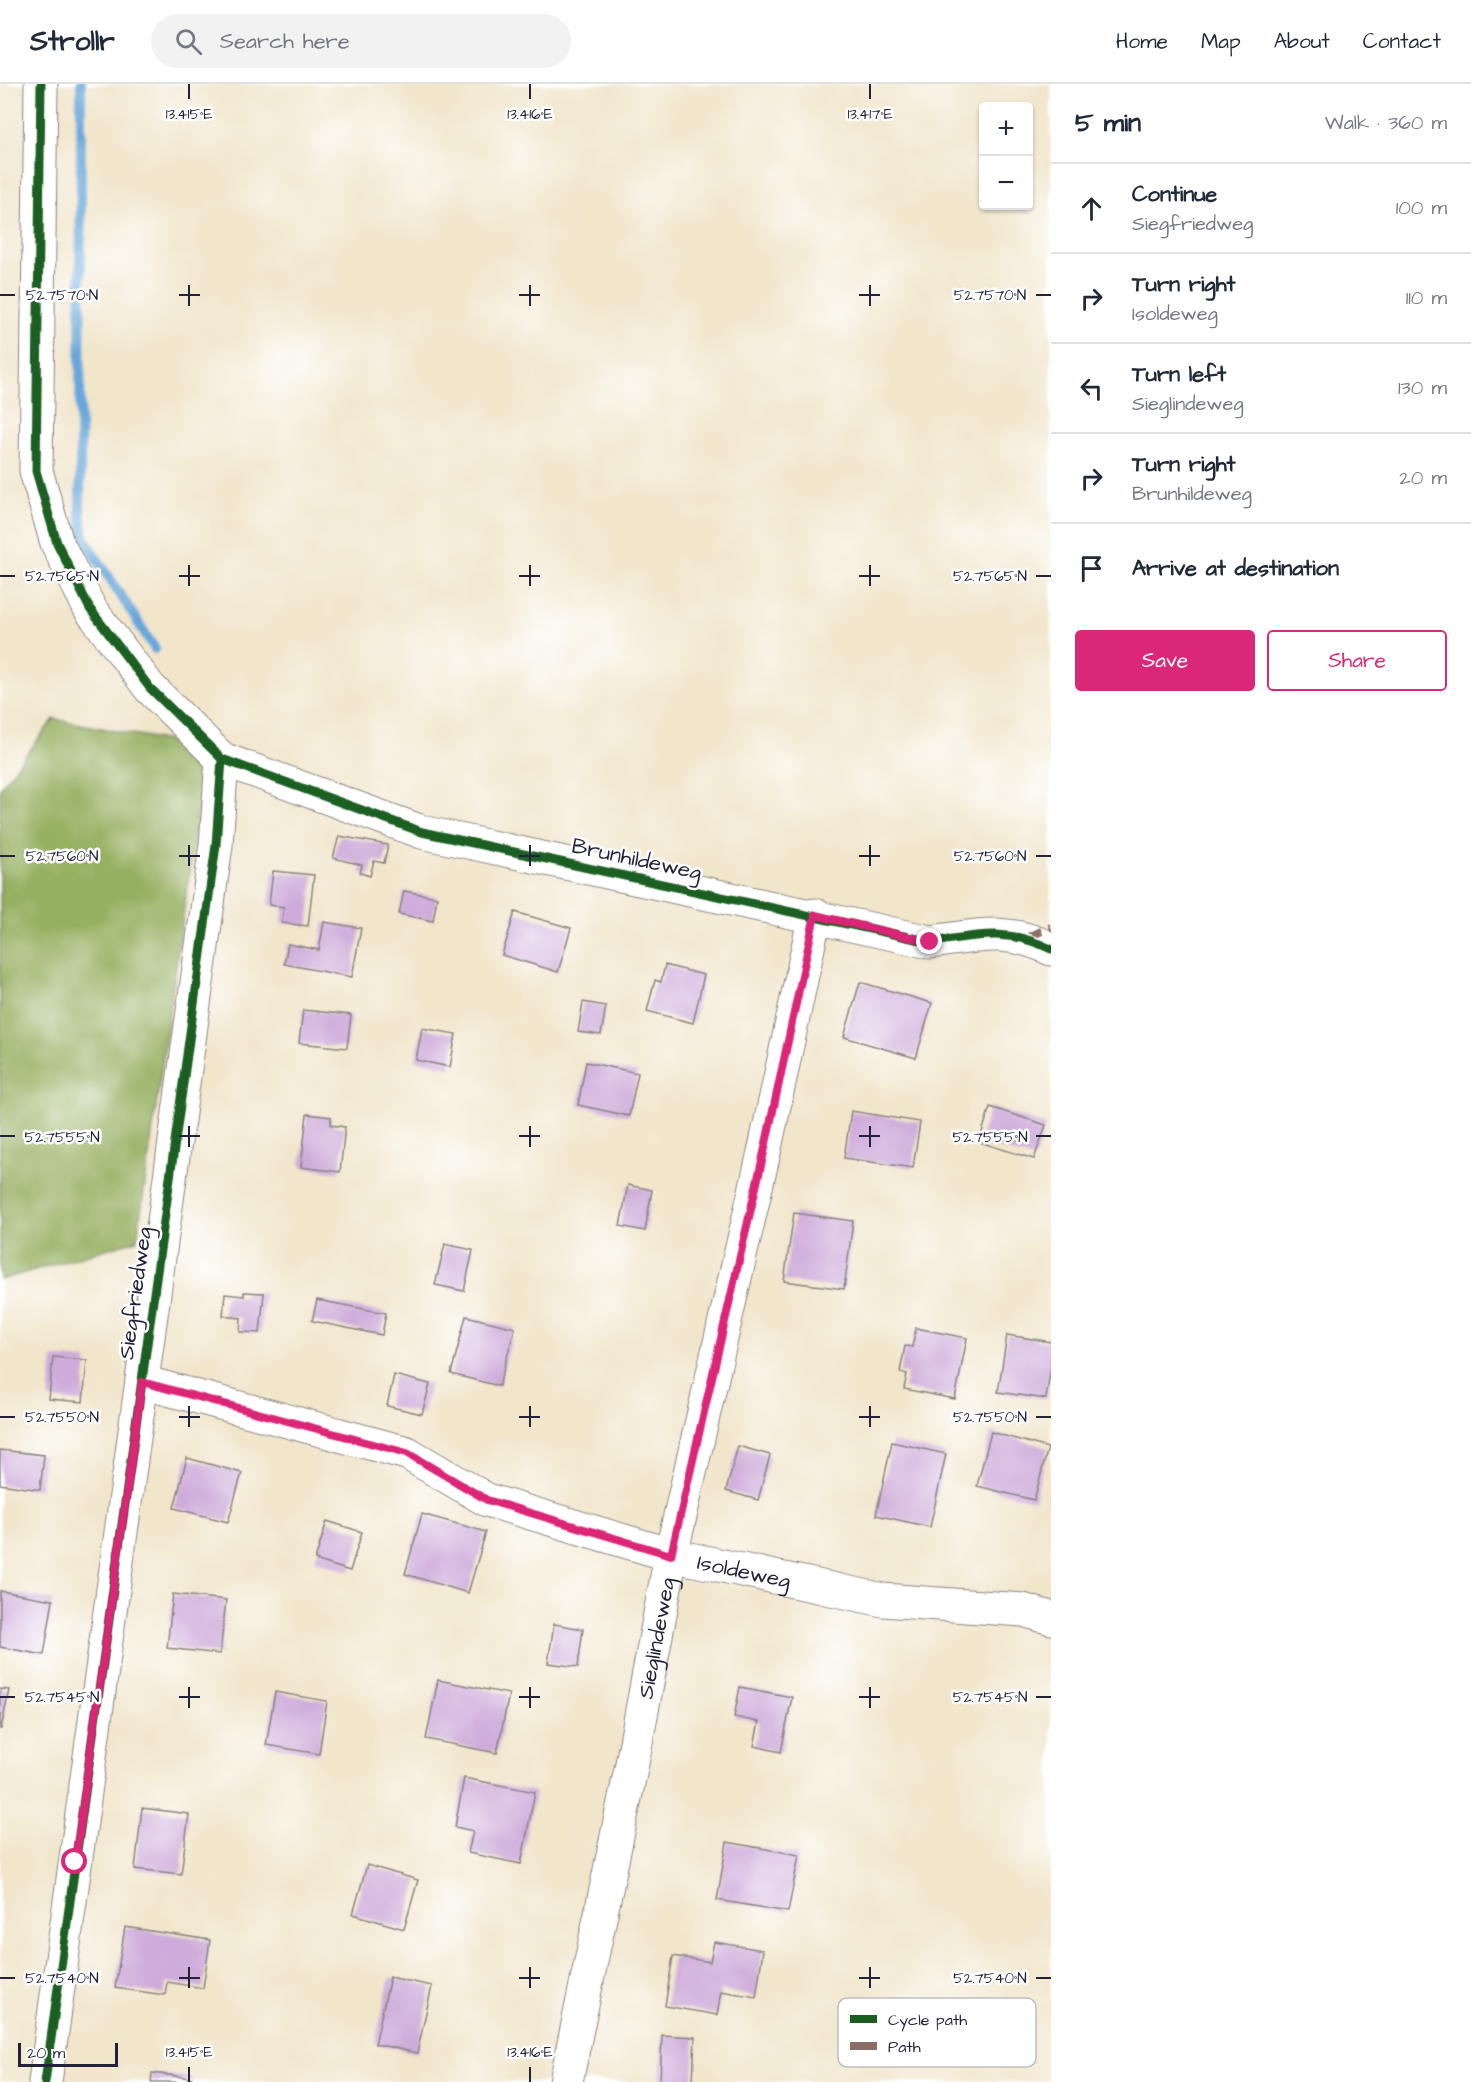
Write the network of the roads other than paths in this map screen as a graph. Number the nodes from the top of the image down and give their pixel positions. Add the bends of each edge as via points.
1 (41, 84) edge
2 (222, 759) junction
3 (815, 915) junction
4 (1051, 949) edge
5 (142, 1382) junction
6 (671, 1555) junction
7 (1051, 1618) edge
8 (45, 2082) edge
9 (566, 2082) edge

1 - 2 street via 36,471 57,543 90,609 150,688
2 - 3 street, Brunhildeweg via 422,832
2 - 5 street, Siegfriedweg via 216,845
3 - 4 street, Brunhildeweg via 930,942 995,933 1028,937
3 - 6 street, Sieglindeweg
5 - 6 street, Isoldeweg via 407,1453 487,1500
5 - 8 street, Siegfriedweg
6 - 7 street, Isoldeweg via 883,1600 1023,1610
6 - 9 street, Sieglindeweg

